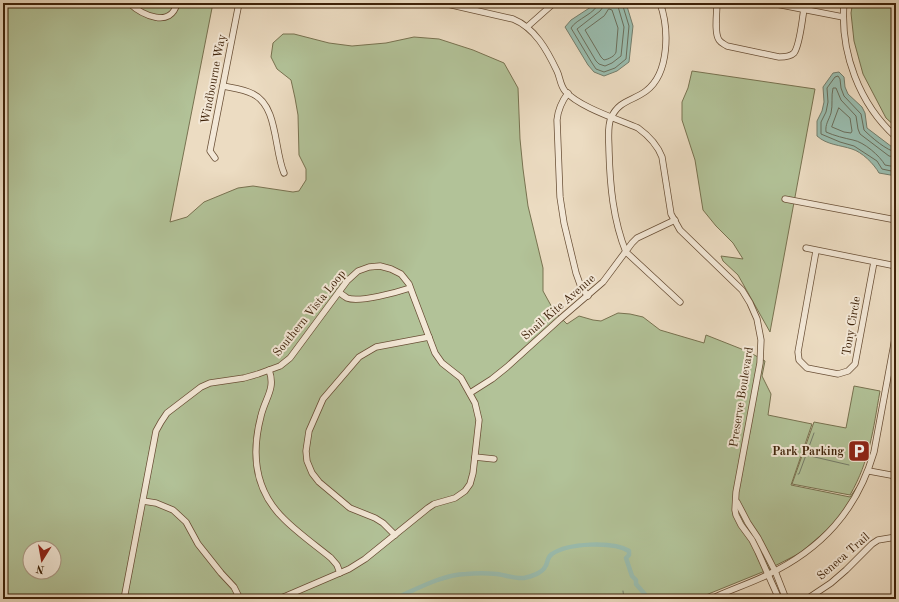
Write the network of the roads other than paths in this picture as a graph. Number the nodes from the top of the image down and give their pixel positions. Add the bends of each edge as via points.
1 (129, 3) edge
2 (177, 3) edge
3 (239, 3) edge
4 (444, 3) edge
5 (554, 3) edge
6 (671, 3) edge
7 (717, 3) edge
8 (771, 3) edge
9 (844, 3) edge
10 (661, 4) edge
11 (804, 9) junction
12 (843, 17) junction
13 (527, 27) junction
14 (223, 86) junction
15 (568, 93) junction
16 (612, 117) junction
17 (896, 137) edge
18 (215, 158) dead end
19 (284, 173) dead end
20 (785, 199) dead end
21 (674, 220) junction
22 (896, 220) edge
23 (806, 248) dead end
24 (816, 251) junction
25 (626, 252) junction
26 (874, 262) junction
27 (896, 266) edge
28 (410, 288) junction
29 (339, 292) junction
30 (588, 296) junction
31 (680, 302) dead end
32 (896, 333) edge
33 (429, 337) junction
34 (269, 370) junction
35 (470, 393) junction
36 (475, 457) junction
37 (494, 459) dead end
38 (869, 471) junction
39 (896, 476) edge
40 (143, 501) junction
41 (737, 502) junction
42 (395, 535) junction
43 (896, 537) edge
44 (775, 570) junction
45 (340, 572) junction
46 (768, 575) junction
47 (124, 599) edge
48 (240, 599) edge
49 (279, 599) edge
50 (711, 599) edge
51 (779, 599) edge
52 (786, 599) edge
53 (807, 599) edge

1 - 2 street via 146,14 162,18 175,11
3 - 14 street, Windbourne Way
4 - 13 street, Preserve Boulevard via 513,19
5 - 13 street
6 - 10 street
7 - 11 street via 716,28 720,42 727,46 779,57 786,57 794,52
8 - 11 street
9 - 12 street
10 - 16 street via 665,28 664,64 661,72 653,85 618,107
11 - 12 street
12 - 17 street via 851,68 858,84 872,110
13 - 15 street, Preserve Boulevard via 540,40 558,72 564,90
14 - 18 street, Windbourne Way via 210,152
14 - 19 street via 244,90 262,100 268,110
15 - 16 street, Preserve Boulevard via 584,105
15 - 30 street via 562,100 557,120 560,197 576,273
16 - 21 street, Preserve Boulevard via 638,128 659,149
16 - 25 street via 609,134 610,182
20 - 22 street
21 - 25 street, Snail Kite Avenue via 637,238
21 - 41 street, Preserve Boulevard via 690,242 742,290 757,319 761,340 760,363 736,492
23 - 24 street
24 - 26 street
24 - 26 street, Tony Circle via 798,352 799,360 807,368 838,374 855,364
25 - 30 street, Snail Kite Avenue via 603,282
25 - 31 street
26 - 27 street
28 - 29 street via 363,299 346,298
28 - 29 street, Southern Vista Loop via 401,274 380,266 358,271
28 - 33 street, Southern Vista Loop
29 - 34 street, Southern Vista Loop via 290,358
30 - 35 street, Snail Kite Avenue via 507,367
32 - 38 street
33 - 35 street, Southern Vista Loop via 442,363 461,378
33 - 42 street via 376,347 359,357 323,399 309,431 307,461 319,482 350,508 375,518
34 - 40 street, Southern Vista Loop via 244,378 210,383 167,413 156,431
34 - 45 street via 272,384 261,415 255,452 257,475 271,504 283,518 331,558
35 - 36 street, Southern Vista Loop via 479,420
36 - 37 street
36 - 42 street, Southern Vista Loop via 472,479 465,491 455,498 434,504
38 - 39 street
38 - 44 street via 854,501 832,530 803,555
40 - 47 street, Southern Vista Loop
40 - 48 street via 173,510 186,522 198,544 234,587
41 - 44 street
41 - 46 street, Preserve Boulevard via 736,515 752,540
42 - 45 street, Southern Vista Loop via 365,559
43 - 53 street, Seneca Trail via 878,540 872,544 831,583
44 - 46 street
44 - 52 street
45 - 49 street, Southern Vista Loop
46 - 50 street
46 - 51 street, Preserve Boulevard

